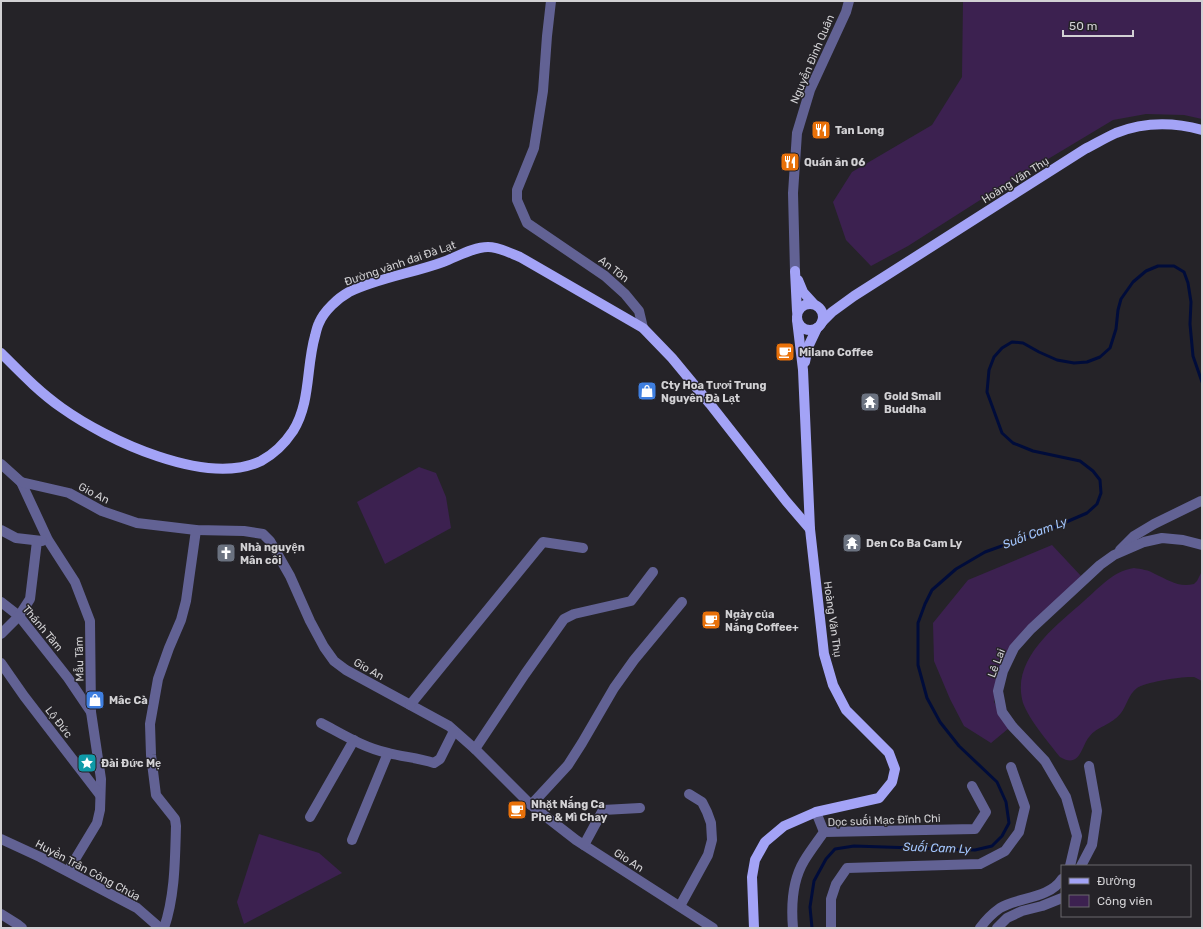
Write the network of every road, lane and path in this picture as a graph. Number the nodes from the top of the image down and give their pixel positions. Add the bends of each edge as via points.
1 (551, 1) edge
2 (849, 1) edge
3 (1202, 130) edge
4 (795, 271) junction
5 (854, 296) junction
6 (815, 304) junction
7 (797, 316) junction
8 (820, 325) junction
9 (643, 328) junction
10 (1, 353) edge
11 (803, 370) junction
12 (1, 464) edge
13 (20, 482) junction
14 (1201, 501) edge
15 (810, 529) junction
16 (1, 530) edge
17 (196, 530) junction
18 (48, 540) junction
19 (37, 541) junction
20 (1202, 545) edge
21 (583, 548) dead end
22 (1114, 555) junction
23 (653, 572) dead end
24 (1, 602) edge
25 (682, 602) dead end
26 (19, 616) junction
27 (1, 634) edge
28 (1, 663) edge
29 (410, 705) junction
30 (92, 712) junction
31 (321, 723) dead end
32 (454, 731) junction
33 (354, 740) junction
34 (475, 749) junction
35 (388, 753) junction
36 (1089, 766) dead end
37 (1011, 768) dead end
38 (972, 786) dead end
39 (689, 794) dead end
40 (100, 795) junction
41 (531, 805) junction
42 (640, 808) dead end
43 (816, 812) junction
44 (310, 817) dead end
45 (824, 832) junction
46 (1, 839) edge
47 (352, 840) dead end
48 (584, 845) junction
49 (1070, 865) edge
50 (1082, 865) edge
51 (68, 871) junction
52 (1061, 880) edge
53 (1061, 898) edge
54 (680, 906) junction
55 (1, 914) edge
56 (22, 928) edge
57 (160, 928) edge
58 (164, 928) edge
59 (713, 928) edge
60 (754, 928) edge
61 (792, 928) edge
62 (831, 928) edge
63 (980, 928) edge
64 (997, 928) edge

1 - 9 street, An Tôn via 543,91 534,148 517,190 517,200 527,224 605,276 625,294 639,311
2 - 4 street, Nguyễn Đình Quân via 810,90 797,133 793,194
3 - 5 main road, Hoàng Văn Thụ via 1188,126 1159,124 1136,127 1115,134 1085,149
4 - 6 main road via 803,292
4 - 7 main road, Hoàng Văn Thụ
5 - 6 main road, Hoàng Văn Thụ via 830,305
5 - 8 main road, Hoàng Văn Thụ via 832,312
6 - 7 main road via 804,304
6 - 8 main road via 823,313
7 - 8 main road via 802,328 807,330
7 - 11 main road, Hoàng Văn Thụ
8 - 11 main road, Hoàng Văn Thụ via 808,347
9 - 10 main road, Đường vành đai Đà Lạt via 520,257 499,248 480,248 348,292 332,305 319,323 311,349 300,418 284,442 260,461 226,468 204,467 166,458 112,438 57,404
9 - 15 main road, An Tôn via 672,358
11 - 15 main road, Hoàng Văn Thụ
12 - 13 street, Mẫu Tâm
13 - 17 street, Gio An via 69,494 102,511 137,523
13 - 18 street, Mẫu Tâm
14 - 22 street via 1134,536
15 - 43 main road, Hoàng Văn Thụ via 824,654 833,685 846,710 889,753 895,769 892,782 879,798
16 - 19 street via 16,538
17 - 29 street, Gio An via 262,534 270,541 290,576 310,621 334,661
17 - 58 street via 186,601 158,679 150,724 156,795 175,819 176,826 169,914
18 - 19 street
18 - 30 street, Mẫu Tâm via 75,582 90,621
19 - 26 street via 30,599
20 - 22 street, Lê Lai via 1162,538 1144,542
21 - 29 street via 543,542
22 - 49 street, Lê Lai via 1031,629 1014,648 1003,671 998,691 1002,712 1045,761 1066,797 1077,836
23 - 34 street via 631,601 574,614 564,619
24 - 26 street, Thánh Tâm
25 - 41 street via 614,688 568,765
26 - 27 street
26 - 30 street, Thánh Tâm
28 - 40 street, Lộ Đức
29 - 32 street, Gio An
30 - 40 street, Mẫu Tâm via 101,779
31 - 33 street
32 - 34 street, Gio An
32 - 35 street via 440,759 434,763
33 - 35 street
33 - 44 street
34 - 41 street, Gio An
35 - 47 street
36 - 50 street via 1096,811 1092,845
37 - 62 street via 1025,807 1019,832 1005,851 980,864 847,868 836,884 831,899
38 - 45 street, Dọc suối Mạc Đĩnh Chi via 986,812 975,829
39 - 54 street via 702,802 707,812 711,822 712,840 708,855
40 - 51 street, Mẫu Tâm via 97,823
41 - 48 street, Gio An
42 - 48 street via 603,810
43 - 45 street
43 - 60 main road, Hoàng Văn Thụ via 784,826 765,842 755,860 752,878
45 - 61 street, Dọc suối Mạc Đĩnh Chi via 803,862 794,887
46 - 51 street, Huyền Trân Công Chúa
48 - 54 street, Gio An
51 - 57 street, Huyền Trân Công Chúa via 137,908
52 - 63 street via 1038,895 1001,908
53 - 64 street via 1007,918
54 - 59 street, Gio An
55 - 56 street

